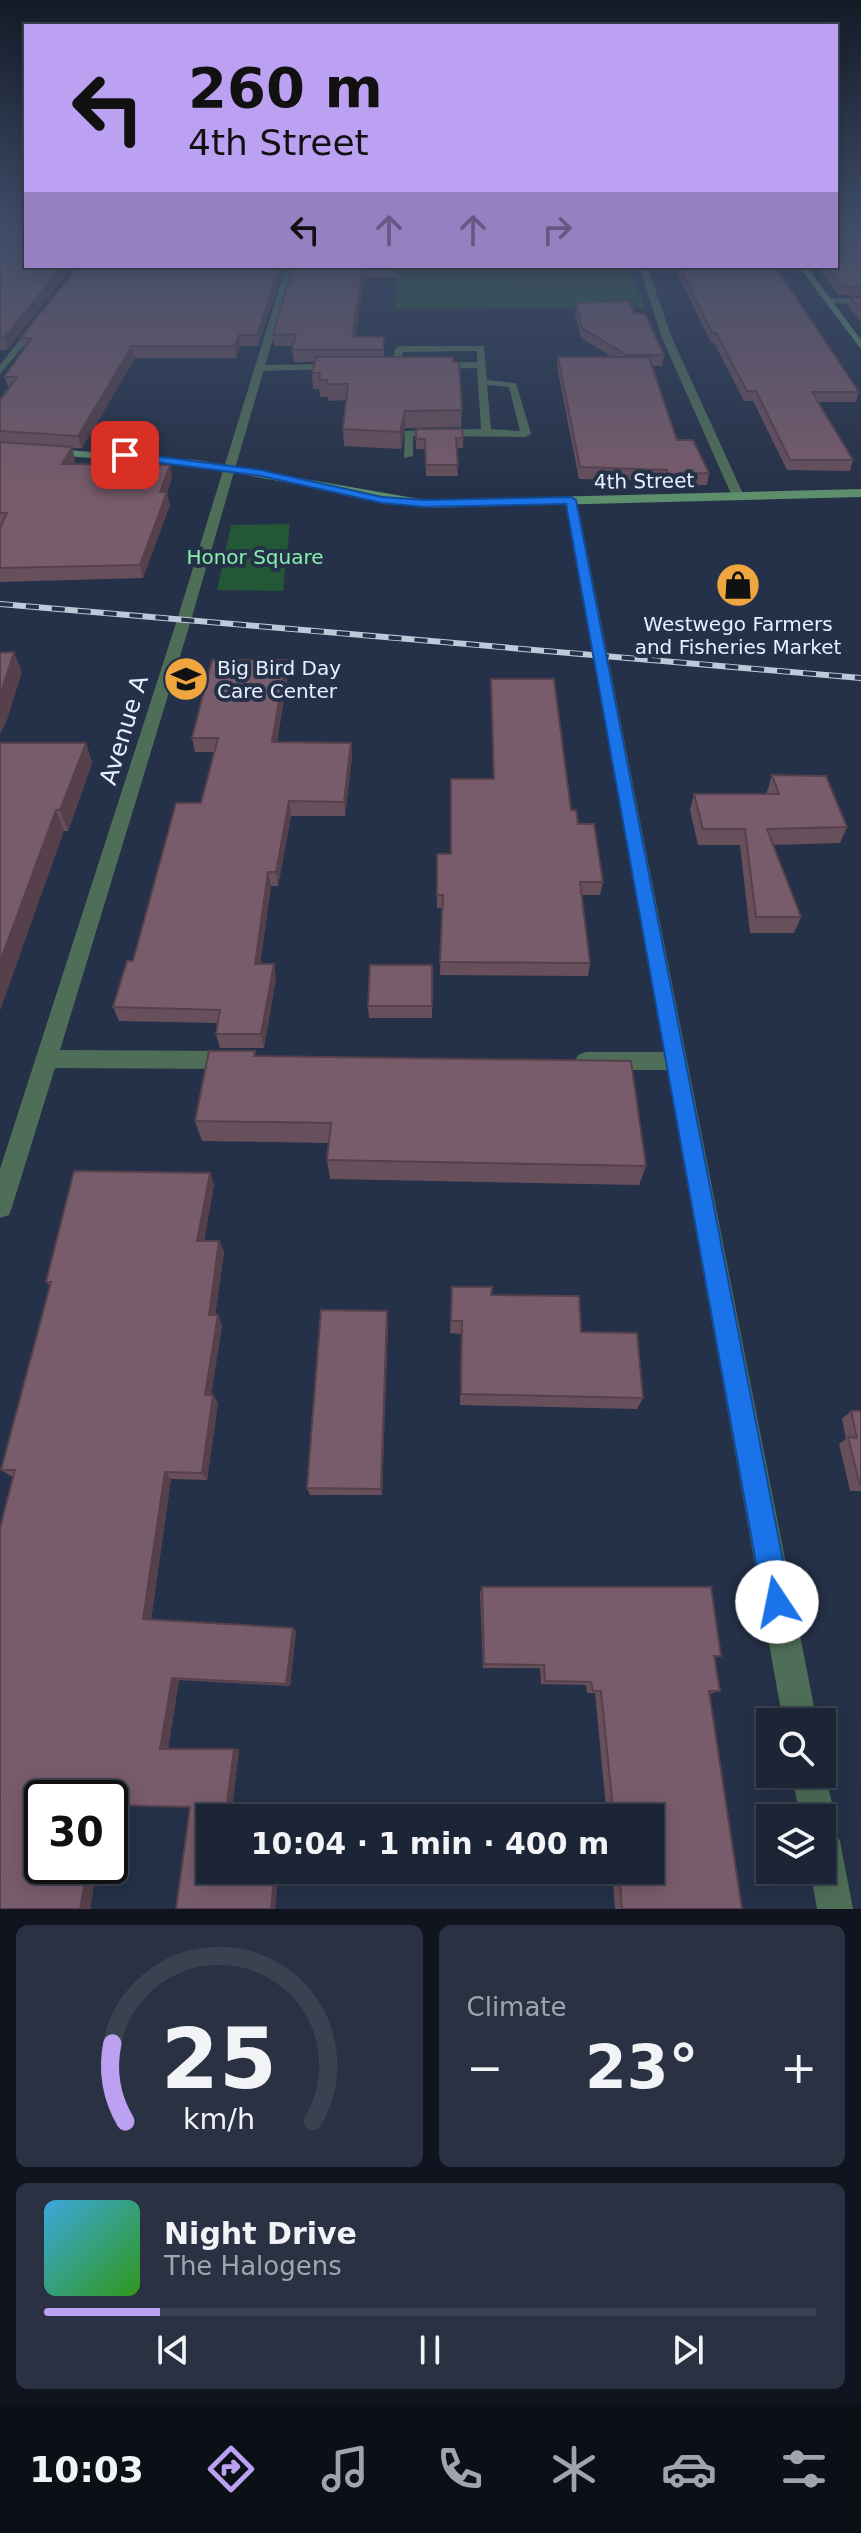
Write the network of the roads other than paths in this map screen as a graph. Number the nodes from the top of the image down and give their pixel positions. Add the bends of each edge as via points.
1 (41, 318) edge
2 (274, 318) edge
3 (660, 318) edge
4 (856, 333) edge
5 (861, 346) edge
6 (481, 365) junction
7 (396, 366) junction
8 (410, 366) edge
9 (425, 366) edge
10 (350, 367) edge
11 (381, 367) edge
12 (258, 368) junction
13 (0, 371) edge
14 (482, 382) junction
15 (486, 432) junction
16 (0, 448) edge
17 (408, 456) dead end
18 (228, 468) junction
19 (861, 493) edge
20 (738, 496) junction
21 (571, 500) junction
22 (46, 1059) junction
23 (250, 1060) edge
24 (565, 1061) edge
25 (675, 1061) junction
26 (0, 1207) edge
27 (797, 1708) edge
28 (830, 1884) edge
29 (835, 1909) edge

1 - 13 street
2 - 12 street, Avenue A
3 - 20 street
4 - 5 main road
6 - 7 lane via 481,348 399,349
6 - 9 lane
6 - 14 lane
7 - 8 lane
7 - 11 lane
10 - 12 lane
12 - 18 street, Avenue A
14 - 15 lane
14 - 15 lane via 513,385 526,434
15 - 17 lane via 408,433
16 - 18 main road, 4th Street
18 - 21 main road, 4th Street via 382,500
18 - 22 street, Avenue A
19 - 20 main road, 4th Street
20 - 21 main road, 4th Street
21 - 25 street
22 - 23 street
22 - 26 street, Avenue A
24 - 25 street
25 - 27 street
28 - 29 street

